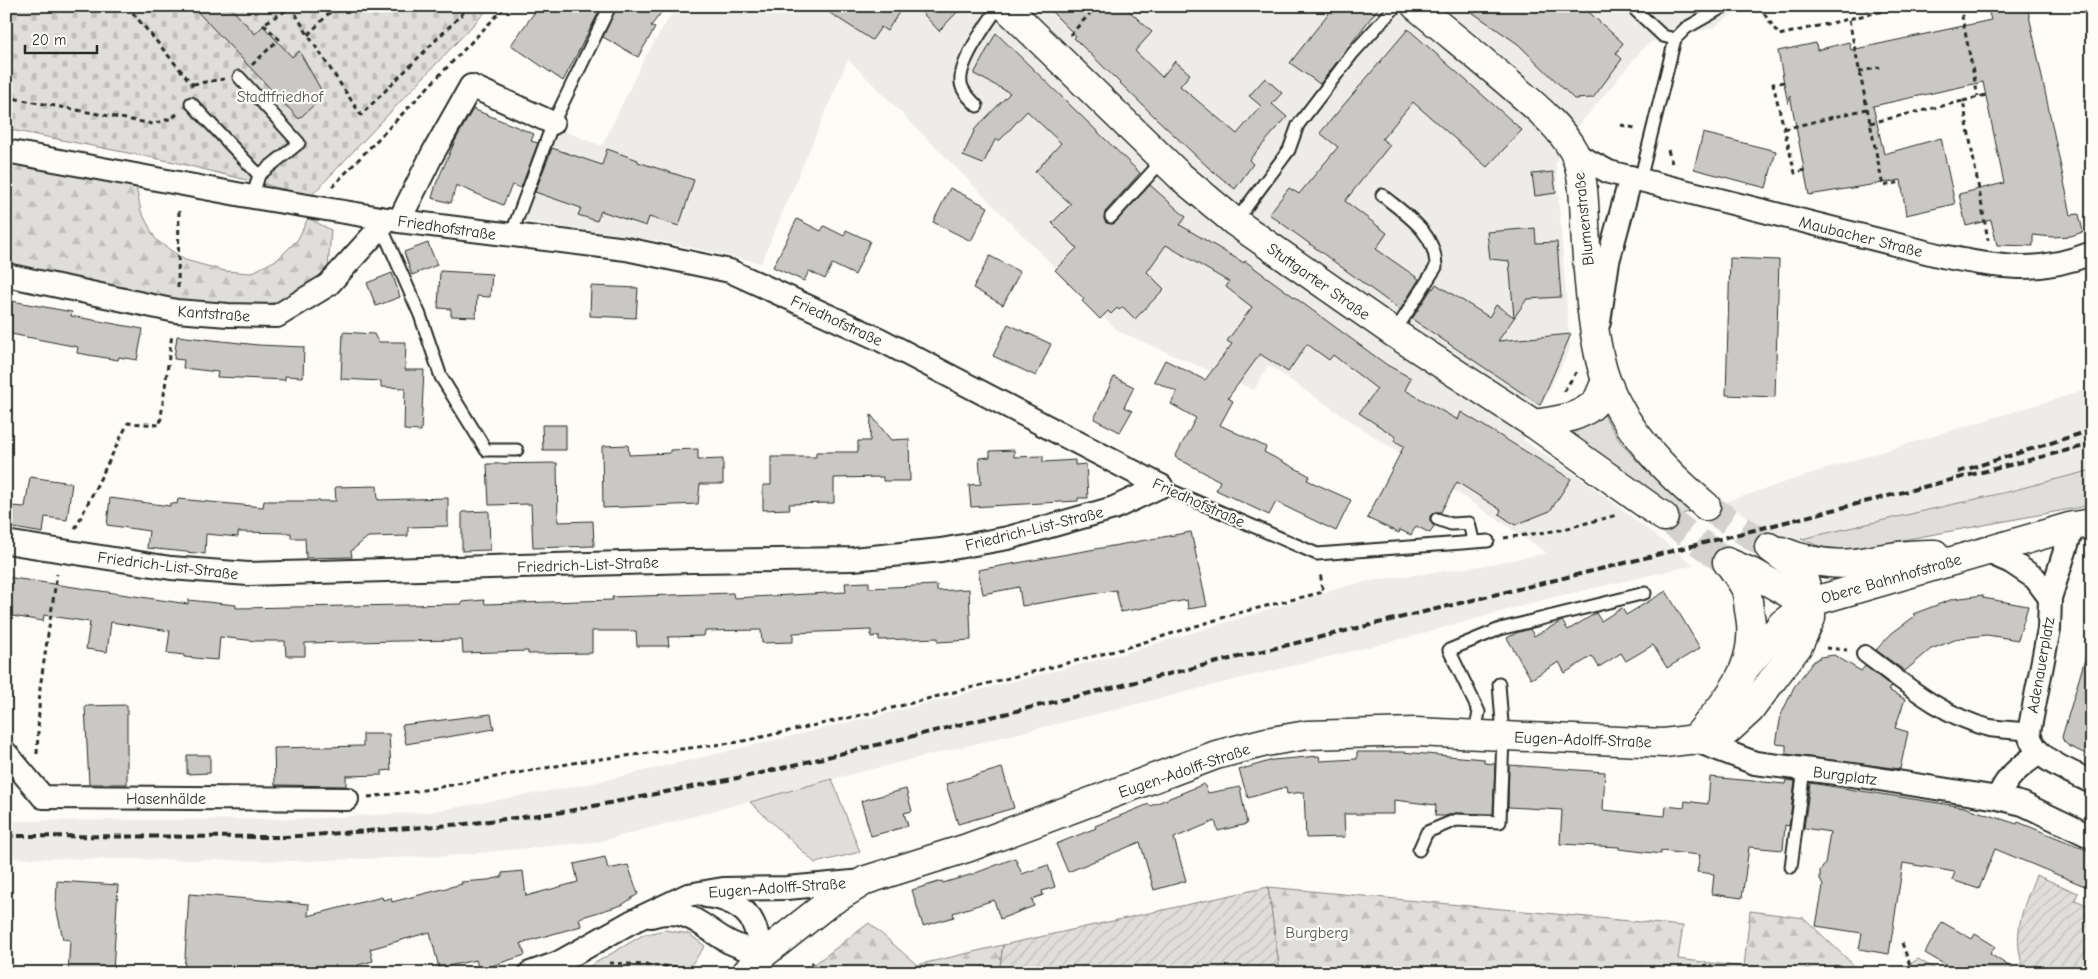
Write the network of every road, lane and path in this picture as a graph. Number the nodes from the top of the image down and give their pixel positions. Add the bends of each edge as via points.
1 (127, 6) edge
2 (336, 6) edge
3 (506, 6) edge
4 (610, 6) edge
5 (999, 6) edge
6 (1005, 6) edge
7 (1097, 6) edge
8 (1396, 6) edge
9 (1416, 6) edge
10 (1631, 6) edge
11 (1724, 6) edge
12 (1759, 6) edge
13 (1867, 6) edge
14 (1905, 6) edge
15 (1960, 6) edge
16 (291, 7) edge
17 (467, 7) edge
18 (1869, 15) junction
19 (1849, 20) junction
20 (308, 35) junction
21 (1675, 40) junction
22 (276, 42) dead end
23 (1052, 54) junction
24 (1880, 67) dead end
25 (1860, 72) junction
26 (240, 77) dead end
27 (1784, 82) dead end
28 (1986, 95) dead end
29 (6, 97) edge
30 (1978, 97) junction
31 (1963, 101) junction
32 (191, 103) junction
33 (978, 106) dead end
34 (1867, 109) junction
35 (553, 123) junction
36 (1870, 123) junction
37 (1784, 129) junction
38 (1668, 144) dead end
39 (6, 151) edge
40 (1574, 154) junction
41 (1163, 160) junction
42 (1676, 168) dead end
43 (1804, 170) dead end
44 (259, 175) junction
45 (1636, 178) junction
46 (1901, 182) dead end
47 (180, 184) junction
48 (1382, 195) dead end
49 (251, 202) junction
50 (313, 207) junction
51 (1111, 217) dead end
52 (389, 222) junction
53 (1235, 222) junction
54 (1985, 226) dead end
55 (511, 235) junction
56 (2092, 253) edge
57 (6, 275) edge
58 (176, 311) junction
59 (1394, 333) junction
60 (1596, 337) junction
61 (1577, 371) dead end
62 (1606, 381) junction
63 (1563, 393) dead end
64 (1534, 424) junction
65 (518, 450) dead end
66 (1161, 486) junction
67 (1706, 506) tunnel mouth
68 (1622, 514) dead end
69 (1664, 517) tunnel mouth
70 (1437, 519) dead end
71 (2083, 524) edge
72 (75, 528) dead end
73 (1473, 540) junction
74 (1488, 541) joint
75 (6, 542) edge
76 (63, 551) junction
77 (1979, 553) junction
78 (1317, 554) junction
79 (1645, 593) dead end
80 (2050, 598) junction
81 (1811, 602) junction
82 (1825, 648) dead end
83 (1858, 652) joint
84 (1746, 667) junction
85 (1499, 684) dead end
86 (2029, 732) junction
87 (1475, 734) junction
88 (1503, 736) junction
89 (1694, 740) junction
90 (2039, 753) junction
91 (13, 761) edge
92 (1804, 769) junction
93 (2092, 782) edge
94 (1998, 798) junction
95 (347, 799) joint
96 (2092, 837) edge
97 (1418, 850) dead end
98 (1791, 867) dead end
99 (866, 880) junction
100 (688, 896) junction
101 (631, 922) junction
102 (1902, 942) dead end
103 (607, 962) dead end
104 (812, 962) dead end
105 (754, 964) edge
106 (696, 968) dead end
107 (530, 973) edge
108 (821, 973) edge
109 (1908, 973) edge

1 - 32 path via 192,84
2 - 20 path
3 - 50 path
4 - 35 lane
5 - 33 lane via 982,31 961,76 962,86
6 - 23 street, Stuttgarter Straße
7 - 23 path
8 - 53 lane via 1353,53 1298,125 1289,150
9 - 40 street, Blumenstraße via 1526,99 1559,130
10 - 21 lane via 1664,36
11 - 21 lane via 1686,28
12 - 19 path via 1779,35
13 - 18 path
14 - 18 path
15 - 30 path
16 - 20 path
16 - 22 path via 263,24 279,39
17 - 20 path via 361,115
18 - 19 path
19 - 25 path
21 - 45 lane
23 - 41 street, Stuttgarter Straße
24 - 25 path
25 - 34 path
26 - 44 lane via 299,143
27 - 37 path via 1773,84
28 - 30 path
29 - 32 path via 153,124 172,118
30 - 31 path
31 - 36 path
31 - 54 path
32 - 44 lane
34 - 36 path
34 - 37 path
35 - 52 street, Kantstraße via 471,86
35 - 55 lane
36 - 46 path via 1883,186
37 - 43 path via 1794,173
38 - 42 path via 1670,159
39 - 47 street, Friedhofstraße
40 - 45 street, Maubacher Straße via 1609,172
40 - 60 street, Blumenstraße via 1582,184
41 - 51 lane
41 - 53 street, Stuttgarter Straße
44 - 49 lane
45 - 56 street, Maubacher Straße via 1993,266 2033,268 2070,262
45 - 60 street via 1608,261
47 - 49 street, Friedhofstraße
47 - 58 path
48 - 59 lane via 1424,231 1436,256 1436,267
49 - 50 street, Friedhofstraße
50 - 52 street, Friedhofstraße
52 - 55 street, Friedhofstraße
52 - 58 street, Kantstraße via 328,285 277,316
52 - 65 lane via 442,377 486,450
53 - 59 street, Stuttgarter Straße
55 - 66 street, Friedhofstraße via 626,249 730,271 879,339
57 - 58 street, Kantstraße
58 - 72 path via 160,425 128,423
59 - 64 street, Stuttgarter Straße
60 - 62 street, Blumenstraße
61 - 63 path
62 - 64 street via 1597,399 1584,412
62 - 67 street, Blumenstraße via 1630,426 1675,479
64 - 69 street, Stuttgarter Straße
66 - 76 street, Friedrich-List-Straße via 1114,508 1008,538 941,550 853,559 248,574 171,568
66 - 78 lane, Friedhofstraße
68 - 74 path via 1560,530
70 - 73 lane via 1451,524 1469,523
71 - 77 street, Obere Bahnhofstraße
71 - 80 street, Adenauerplatz
73 - 74 lane, Friedhofstraße
73 - 78 lane, Friedhofstraße via 1339,558
75 - 76 street, Friedrich-List-Straße
76 - 91 path via 58,562 40,688 37,754
77 - 80 street, Adenauerplatz via 2011,562 2035,578
77 - 81 street, Obere Bahnhofstraße
77 - 81 street, Obere Bahnhofstraße via 1913,553 1852,563 1829,563 1808,560 1769,547 1798,570
78 - 95 path via 1323,592 1122,649 894,707 739,742 584,761 418,791
79 - 87 lane via 1500,628 1449,650 1479,712
80 - 86 street, Adenauerplatz via 2049,629
81 - 84 street via 1782,624
81 - 84 street via 1726,561 1746,590 1752,626
81 - 89 street, Eugen-Adolff-Straße via 1811,618 1798,646 1750,710 1726,732
82 - 83 path
83 - 86 street, Adenauerplatz via 1932,702 1969,720 1991,728
84 - 89 street via 1721,707
85 - 88 lane
86 - 90 street, Adenauerplatz via 2030,740
87 - 88 street, Eugen-Adolff-Straße
87 - 99 street, Eugen-Adolff-Straße via 1350,733 1307,735 1266,742 1216,756 967,848
88 - 89 street, Eugen-Adolff-Straße via 1664,743
88 - 97 lane via 1500,822 1456,820 1427,832
89 - 92 street, Burgplatz via 1756,763
90 - 93 street
90 - 94 street via 2013,773 2003,784
91 - 95 street, Hasenhälde via 43,797
92 - 94 street, Burgplatz
92 - 98 lane
94 - 96 street, Burgplatz via 2023,804
99 - 100 street, Eugen-Adolff-Straße via 787,888 723,889
99 - 105 street, Eugen-Adolff-Straße via 827,904
100 - 101 street, Eugen-Adolff-Straße
100 - 105 street, Eugen-Adolff-Straße via 716,897 736,906 753,921
101 - 105 street, Eugen-Adolff-Straße via 655,915 679,914 701,922
101 - 107 street, Eugen-Adolff-Straße via 558,963
102 - 109 path via 1911,968
103 - 106 path
104 - 108 path

